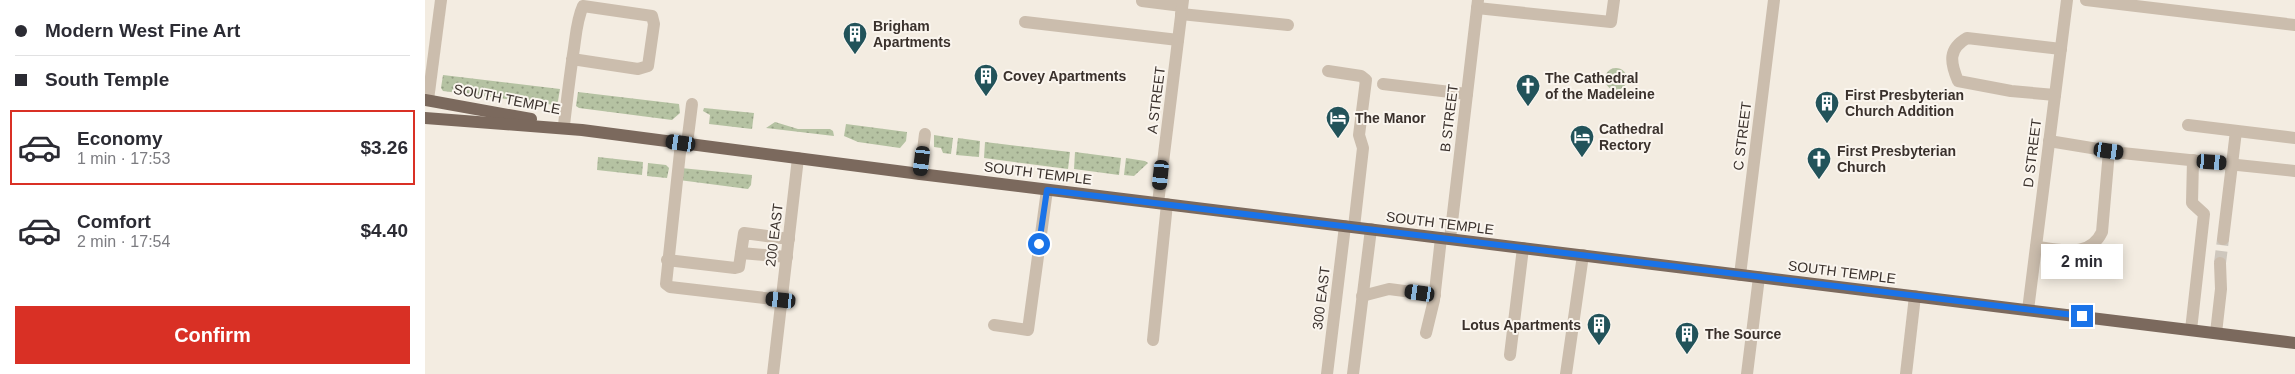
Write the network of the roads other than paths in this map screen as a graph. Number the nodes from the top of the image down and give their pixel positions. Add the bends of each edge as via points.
1 (441, 0) edge
2 (1523, 0) edge
3 (1614, 0) edge
4 (1774, 0) edge
5 (2067, 0) edge
6 (2086, 0) edge
7 (1142, 2) dead end
8 (1477, 4) edge
9 (1182, 7) edge
10 (1516, 12) junction
11 (1025, 22) dead end
12 (1288, 25) dead end
13 (2295, 26) edge
14 (1178, 40) junction
15 (2061, 49) junction
16 (572, 58) junction
17 (1328, 71) dead end
18 (1383, 84) dead end
19 (1467, 94) junction
20 (2055, 95) junction
21 (427, 100) edge
22 (692, 104) dead end
23 (425, 118) edge
24 (564, 125) junction
25 (2188, 125) dead end
26 (582, 130) junction
27 (2236, 131) junction
28 (925, 134) dead end
29 (2295, 138) edge
30 (2049, 142) junction
31 (684, 143) junction
32 (2109, 151) junction
33 (798, 158) junction
34 (2193, 160) junction
35 (2232, 163) junction
36 (2295, 171) edge
37 (920, 174) junction
38 (1047, 190) junction
39 (1163, 204) junction
40 (1350, 227) junction
41 (1371, 229) junction
42 (789, 239) junction
43 (1446, 239) junction
44 (2223, 239) tunnel mouth
45 (2036, 247) junction
46 (1523, 248) junction
47 (741, 253) junction
48 (1583, 255) junction
49 (787, 257) junction
50 (667, 260) junction
51 (2220, 263) tunnel mouth
52 (1740, 275) junction
53 (1759, 277) junction
54 (1435, 295) junction
55 (1362, 296) junction
56 (1915, 296) junction
57 (781, 300) junction
58 (2028, 310) junction
59 (994, 325) dead end
60 (2191, 330) junction
61 (1426, 333) dead end
62 (2216, 333) junction
63 (1153, 340) dead end
64 (2295, 343) edge
65 (1510, 355) dead end
66 (773, 374) edge
67 (1327, 374) edge
68 (1353, 374) edge
69 (1566, 374) edge
70 (1747, 374) edge
71 (1906, 374) edge

1 - 21 street
2 - 10 street
3 - 10 street via 1611,22
4 - 52 street, C STREET
5 - 15 street, D STREET
6 - 13 street
7 - 9 street
8 - 10 street
8 - 19 street, B STREET
9 - 12 street
9 - 14 street, A STREET
11 - 14 street
14 - 39 street, A STREET
15 - 20 street, D STREET
15 - 20 street via 1967,38 1957,44 1952,54 1957,80 2011,91
16 - 16 street via 638,69 648,66 654,24 652,16 583,6
16 - 24 street
17 - 40 street, 300 EAST via 1361,76 1365,80 1359,135 1363,148
18 - 19 street
19 - 43 street, B STREET
20 - 30 street, D STREET
21 - 24 main road, SOUTH TEMPLE
22 - 31 street
23 - 26 main road, SOUTH TEMPLE
24 - 26 main road, SOUTH TEMPLE
25 - 27 street
26 - 31 main road, SOUTH TEMPLE
27 - 29 street
27 - 35 street
28 - 37 street
30 - 32 street
30 - 45 street, D STREET
31 - 33 main road, SOUTH TEMPLE
31 - 50 street
32 - 34 street
32 - 45 street via 2102,232 2097,242 2081,251
33 - 37 main road, SOUTH TEMPLE
33 - 42 street, 200 EAST
34 - 35 street
34 - 60 street via 2192,202 2204,214
35 - 36 street
35 - 44 street
37 - 38 main road, SOUTH TEMPLE
38 - 39 main road, SOUTH TEMPLE
38 - 59 street via 1028,330
39 - 40 main road, SOUTH TEMPLE
39 - 63 street, A STREET
40 - 41 main road, SOUTH TEMPLE
40 - 67 street, 300 EAST
41 - 43 main road, SOUTH TEMPLE
41 - 55 street
42 - 47 street via 744,233
42 - 49 street, 200 EAST
43 - 46 main road, SOUTH TEMPLE
43 - 54 street, B STREET
45 - 58 street, D STREET
46 - 48 main road, SOUTH TEMPLE
46 - 65 street
47 - 49 street
47 - 50 street via 739,267 735,268
48 - 52 main road, SOUTH TEMPLE
48 - 69 street
49 - 57 street, 200 EAST
50 - 57 street via 666,284 670,287
51 - 62 street
52 - 53 main road, SOUTH TEMPLE
53 - 56 main road, SOUTH TEMPLE
53 - 70 street
54 - 55 street via 1389,289
54 - 61 street, B STREET
55 - 68 street
56 - 58 main road, SOUTH TEMPLE
56 - 71 street
57 - 66 street, 200 EAST
58 - 60 main road, SOUTH TEMPLE
60 - 62 main road, SOUTH TEMPLE
62 - 64 main road, SOUTH TEMPLE

